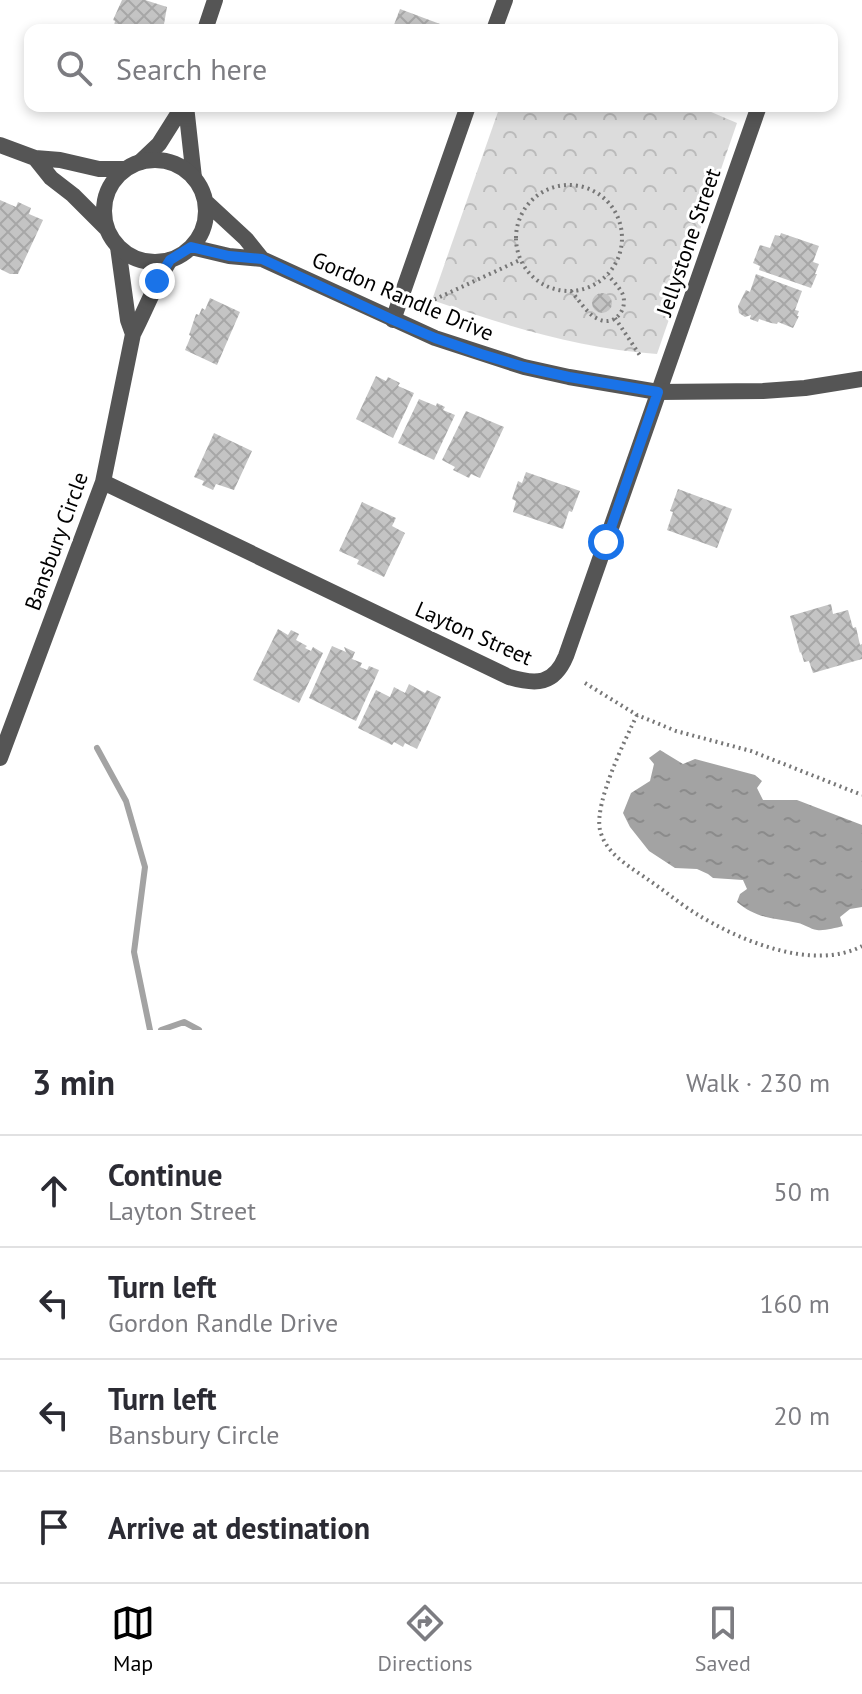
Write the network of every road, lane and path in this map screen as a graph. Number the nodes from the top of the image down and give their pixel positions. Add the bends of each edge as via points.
1 (215, 0) edge
2 (505, 0) edge
3 (207, 24) edge
4 (496, 24) edge
5 (180, 112) edge
6 (185, 112) edge
7 (466, 112) edge
8 (757, 112) edge
9 (0, 145) edge
10 (35, 158) junction
11 (133, 165) junction
12 (194, 178) junction
13 (206, 202) junction
14 (107, 229) junction
15 (118, 247) junction
16 (191, 247) junction
17 (262, 259) junction
18 (170, 260) junction
19 (520, 260) junction
20 (608, 274) junction
21 (571, 291) junction
22 (429, 302) dead end
23 (615, 318) junction
24 (393, 320) junction
25 (133, 334) junction
26 (641, 357) dead end
27 (862, 379) edge
28 (658, 392) junction
29 (103, 482) junction
30 (585, 683) dead end
31 (637, 715) junction
32 (0, 758) edge
33 (862, 795) edge
34 (862, 946) edge

1 - 3 street
2 - 4 street
5 - 11 street via 159,144
6 - 12 street
7 - 24 street
8 - 28 street, Jellystone Street
9 - 10 street
10 - 11 street via 99,169
10 - 14 street
11 - 12 street via 160,160
11 - 14 street via 108,191
12 - 13 street
13 - 16 street via 202,231
13 - 17 street, Gordon Randle Drive
14 - 15 street
15 - 18 street via 143,261
15 - 25 street, Bansbury Circle
16 - 17 street, Gordon Randle Drive
16 - 18 street
17 - 24 street, Gordon Randle Drive
18 - 25 street, Bansbury Circle
19 - 20 path via 516,231 526,207 546,190 583,187 604,199 618,219 622,243
19 - 21 path via 545,286
19 - 22 path
20 - 21 path via 596,284
20 - 23 path via 624,300
21 - 23 path via 596,318
23 - 26 path
24 - 28 street, Gordon Randle Drive via 524,367
25 - 29 street, Bansbury Circle
27 - 28 street, Gordon Randle Drive via 763,391
28 - 29 street, Layton Street via 563,665 547,680 534,683 509,677
29 - 32 street, Bansbury Circle
30 - 31 path
31 - 33 path via 751,751
31 - 34 path via 600,807 602,835 613,854 737,936 808,955 834,956

